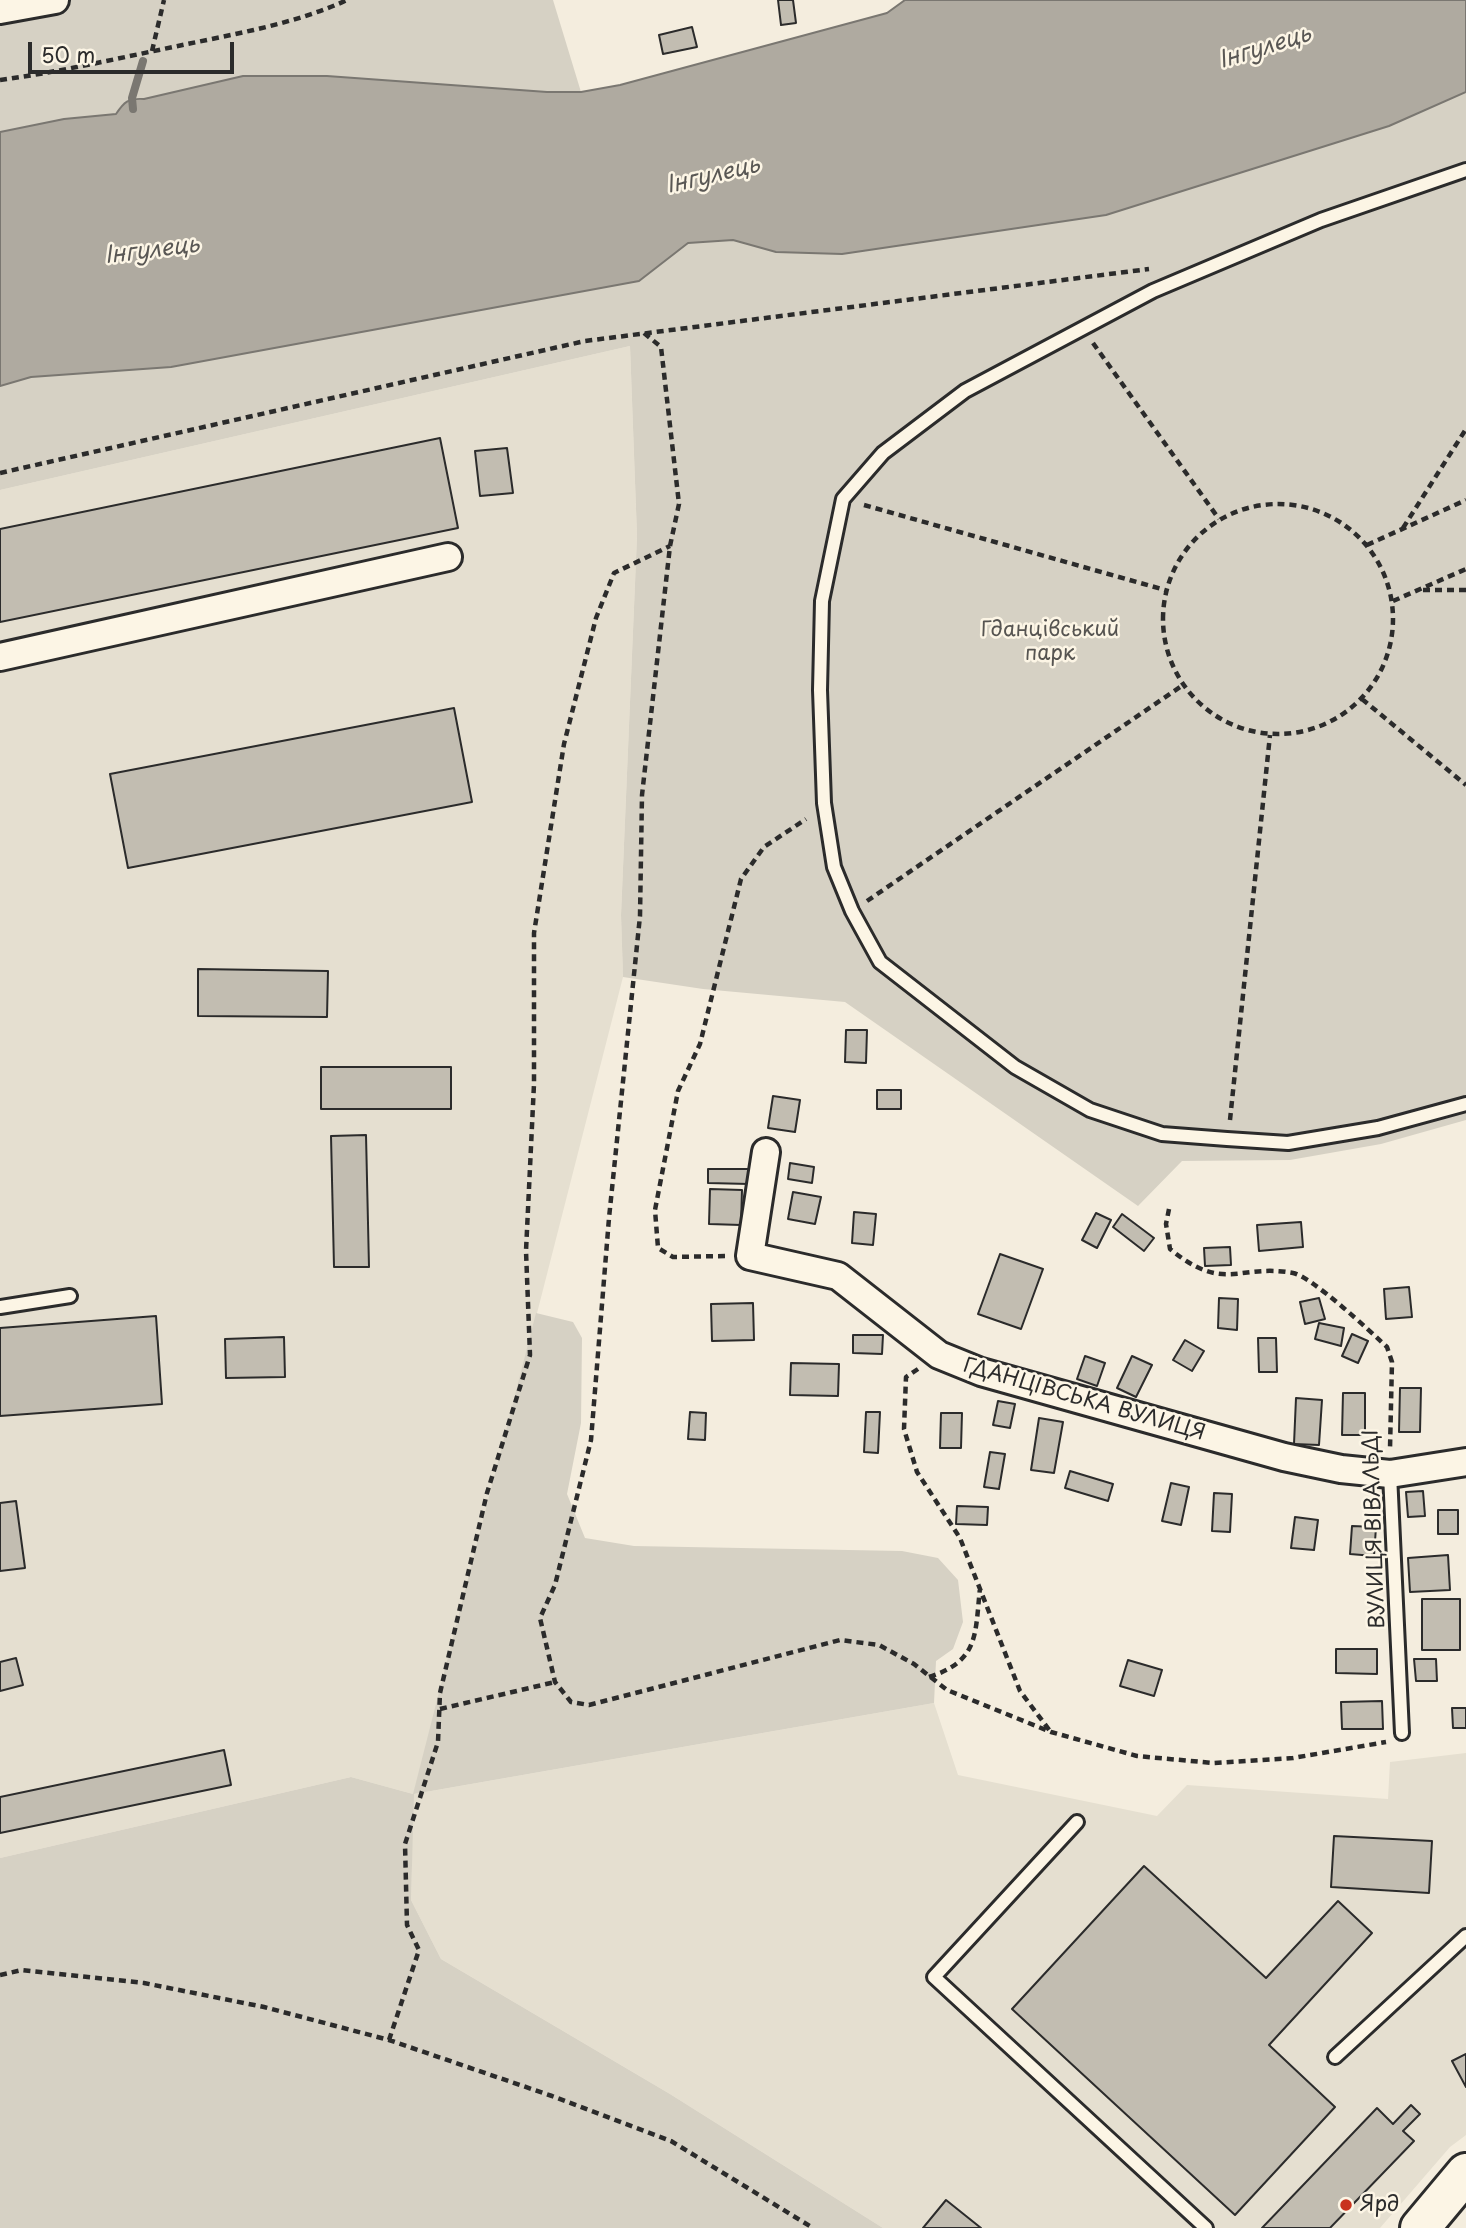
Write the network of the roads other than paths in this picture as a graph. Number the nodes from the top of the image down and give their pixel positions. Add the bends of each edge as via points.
1 (55, 0) edge
2 (0, 10) edge
3 (1466, 170) edge
4 (449, 557) dead end
5 (0, 657) edge
6 (1466, 1104) edge
7 (766, 1152) dead end
8 (70, 1296) dead end
9 (0, 1307) edge
10 (1466, 1462) edge
11 (1390, 1474) junction
12 (1402, 1733) road end
13 (1077, 1822) dead end
14 (1466, 1936) edge
15 (1335, 2057) dead end
16 (1466, 2174) edge
17 (1206, 2228) edge
18 (1420, 2228) edge

1 - 2 street
3 - 6 lane via 1321,220 1153,292 965,391 883,453 843,499 822,601 820,691 824,803 834,867 852,912 880,962 1015,1067 1090,1110 1162,1134 1288,1143 1378,1128
4 - 5 street
7 - 11 street, ГДАНЦІВСЬКА ВУЛИЦЯ via 750,1256 838,1276 939,1355 981,1372 1284,1457
8 - 9 lane
10 - 11 street, ГДАНЦІВСЬКА ВУЛИЦЯ
11 - 12 lane, ВУЛИЦЯ ВІВАЛЬДІ
13 - 17 lane via 934,1977
14 - 15 lane
16 - 18 main road

